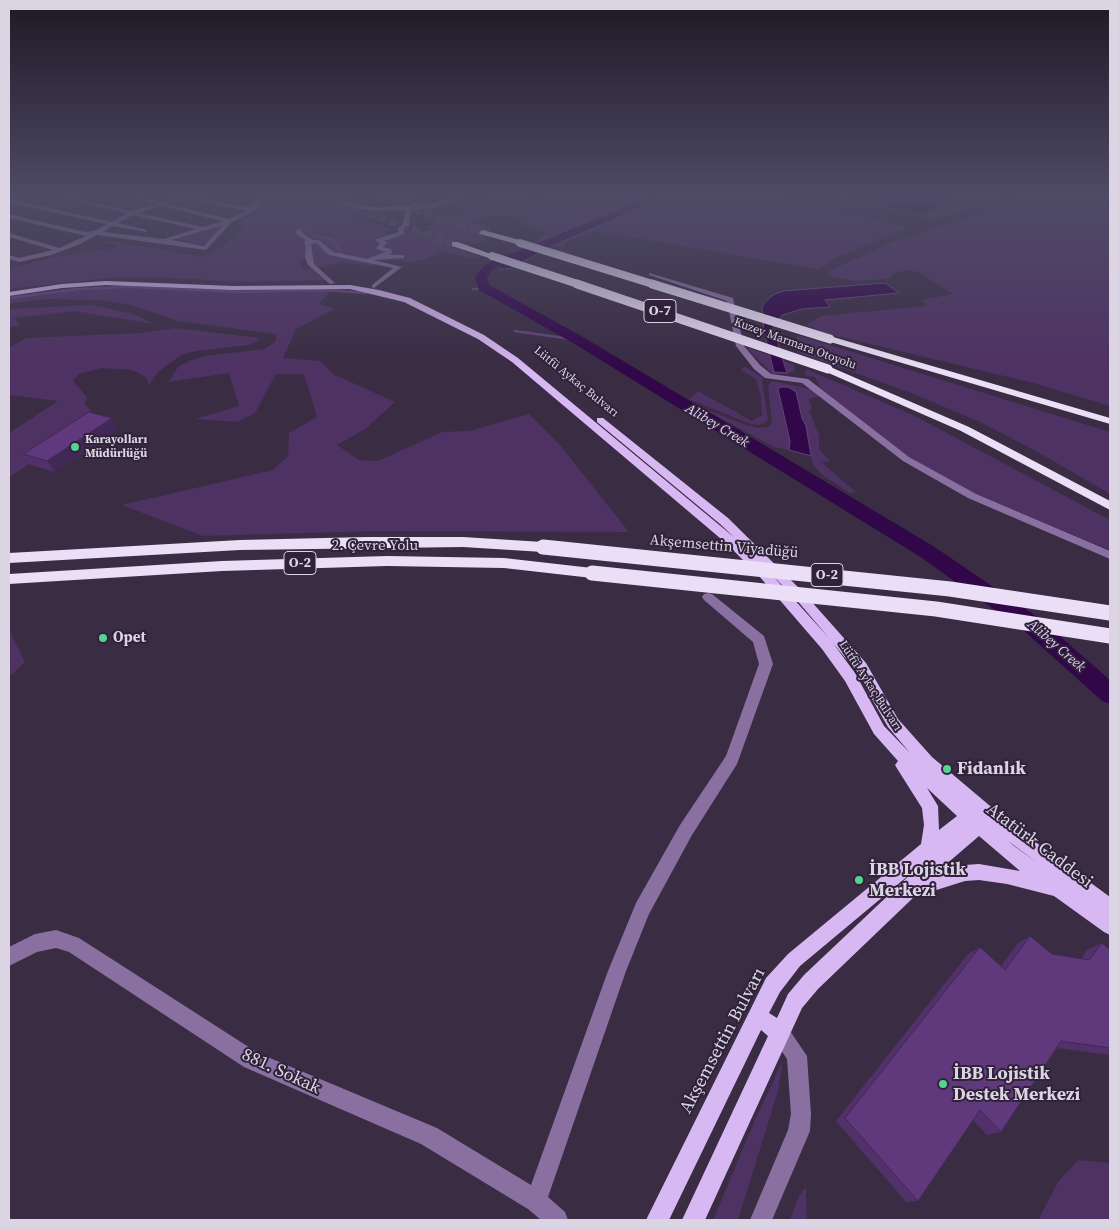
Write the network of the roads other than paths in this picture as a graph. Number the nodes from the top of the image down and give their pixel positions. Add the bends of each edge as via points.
1 (44, 254) edge
2 (308, 254) edge
3 (333, 254) edge
4 (387, 254) edge
5 (487, 254) edge
6 (554, 254) edge
7 (380, 257) junction
8 (402, 257) dead end
9 (11, 260) edge
10 (366, 261) junction
11 (651, 274) dead end
12 (332, 283) junction
13 (371, 288) junction
14 (9, 292) edge
15 (1110, 421) edge
16 (1110, 506) edge
17 (543, 547) joint
18 (1110, 555) edge
19 (9, 558) edge
20 (9, 579) edge
21 (708, 597) dead end
22 (1110, 613) edge
23 (1110, 636) edge
24 (894, 748) junction
25 (979, 817) junction
26 (929, 849) junction
27 (908, 891) junction
28 (1067, 894) junction
29 (1110, 907) edge
30 (1110, 926) edge
31 (9, 957) edge
32 (757, 1015) junction
33 (779, 1032) junction
34 (536, 1201) junction
35 (557, 1220) edge
36 (657, 1220) edge
37 (693, 1220) edge
38 (761, 1220) edge

1 - 9 street
2 - 12 street via 311,265
3 - 10 street
4 - 7 street
5 - 16 highway, Kuzey Marmara Otoyolu / O-7, bridge via 828,369 965,429
6 - 15 highway, Kuzey Marmara Otoyolu / O-7, bridge
7 - 8 street
7 - 10 street
10 - 13 street via 399,267
11 - 18 street via 730,300 740,346 768,376 804,381 906,459 972,496
12 - 13 main road, Lütfü Aykaç Bulvarı
12 - 14 main road, Lütfü Aykaç Bulvarı via 107,280
13 - 14 main road, Lütfü Aykaç Bulvarı via 233,288 106,283
13 - 24 main road, Lütfü Aykaç Bulvarı via 407,300 500,349 716,527 763,573 827,645 879,730
13 - 25 main road, Lütfü Aykaç Bulvarı via 397,291 430,304 509,346 724,521 799,595 856,660 892,723
17 - 19 highway, 2. Çevre Yolu / O-2 via 463,542 367,542
17 - 22 highway, Akşemsettin Viyadüğü / O-2, bridge via 857,578
20 - 23 highway, 2. Çevre Yolu / O-2, bridge via 232,565 387,561 504,564 936,609
21 - 34 street via 759,640 766,664 732,759 686,830 642,909
24 - 25 main road, Lütfü Aykaç Bulvarı
24 - 26 main road via 930,806
25 - 26 main road, Akşemsettin Bulvarı
25 - 27 main road
25 - 28 main road, Atatürk Caddesi via 1008,852
25 - 29 main road, Atatürk Caddesi
26 - 32 main road, Akşemsettin Bulvarı via 794,960 773,985
27 - 28 main road via 965,873 979,872 1020,878
27 - 33 main road via 811,982 795,1001
28 - 30 main road, Atatürk Caddesi
31 - 34 street, 881. Sokak via 35,943 56,938 73,944 251,1060 429,1136
32 - 33 main road
32 - 36 main road, Akşemsettin Bulvarı
33 - 37 main road
33 - 38 street via 798,1056 801,1114 799,1131
34 - 35 street, 881. Sokak

